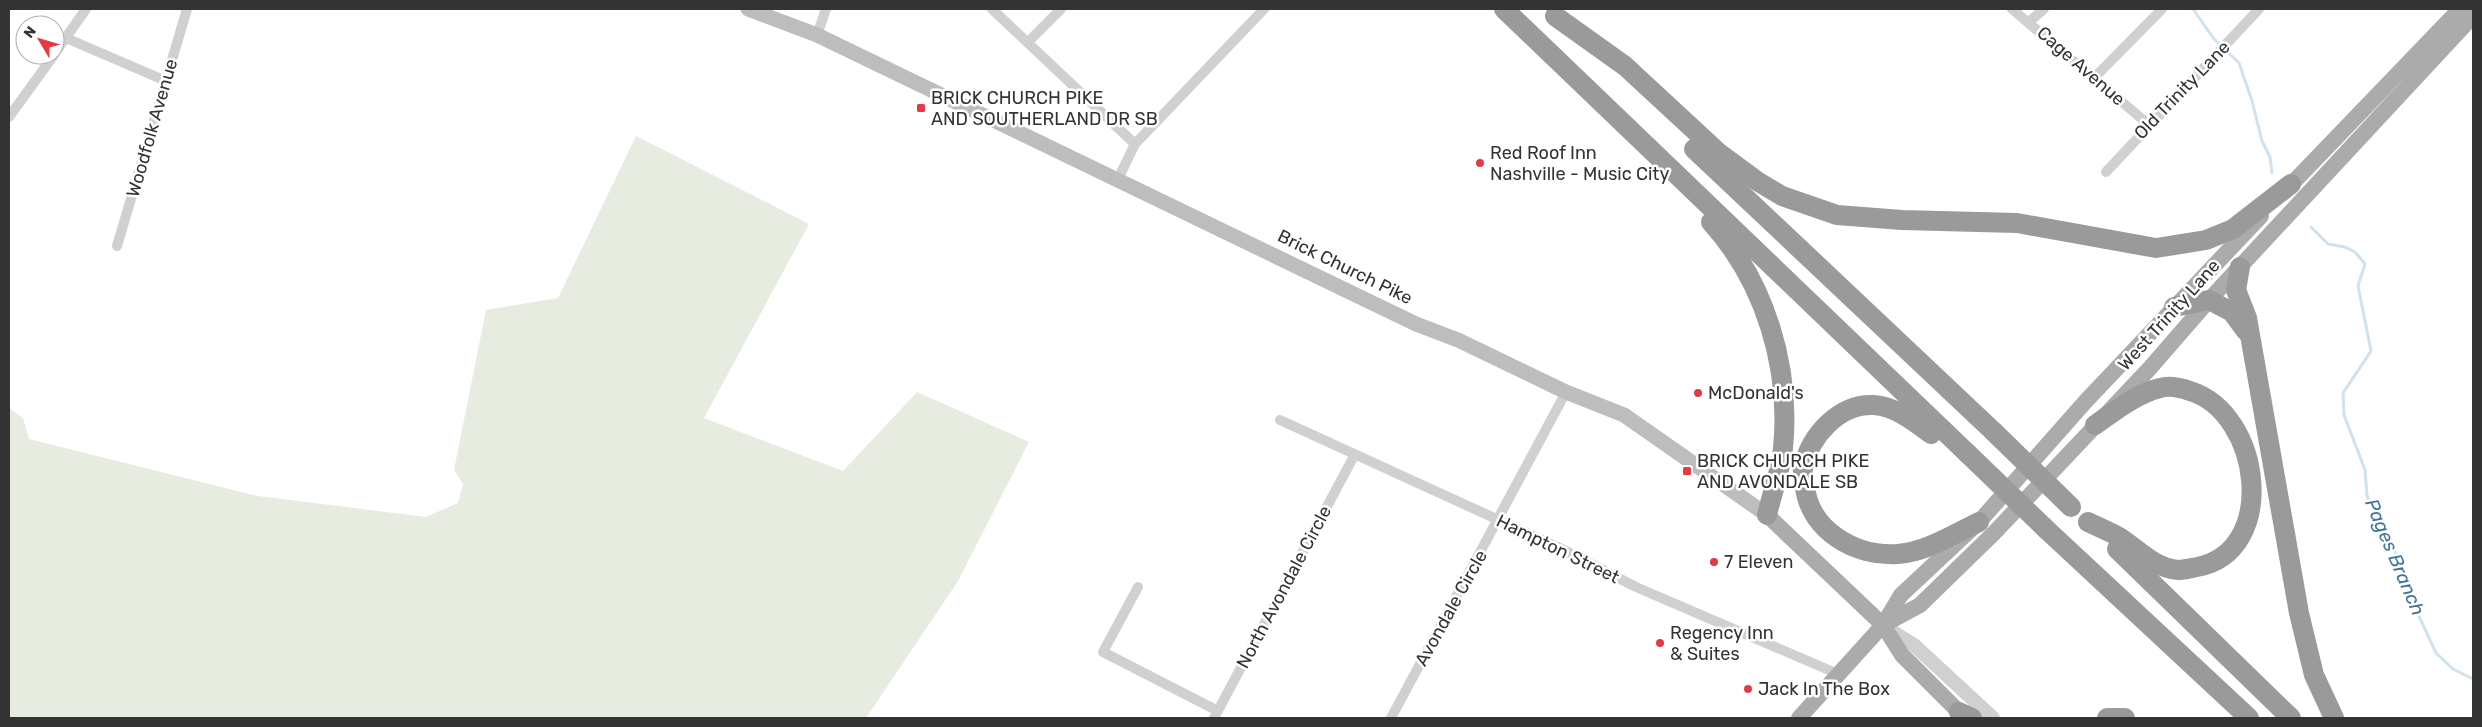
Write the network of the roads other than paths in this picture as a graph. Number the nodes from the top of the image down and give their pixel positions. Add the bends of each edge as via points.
1 (86, 9) edge
2 (187, 9) edge
3 (748, 9) edge
4 (826, 9) edge
5 (992, 9) edge
6 (1061, 9) edge
7 (1264, 9) edge
8 (1504, 9) edge
9 (2012, 9) edge
10 (2044, 9) edge
11 (2162, 9) edge
12 (2259, 9) edge
13 (2460, 9) edge
14 (1552, 12) edge
15 (2473, 16) edge
16 (2029, 22) junction
17 (817, 35) junction
18 (66, 38) joint
19 (1028, 42) junction
20 (46, 65) edge
21 (2094, 78) junction
22 (166, 80) junction
23 (1582, 83) junction
24 (9, 118) edge
25 (2148, 124) junction
26 (1135, 144) junction
27 (2106, 172) dead end
28 (1116, 181) junction
29 (2291, 184) junction
30 (117, 246) dead end
31 (2240, 267) junction
32 (2209, 300) junction
33 (2174, 308) junction
34 (2250, 337) junction
35 (1566, 392) junction
36 (1280, 420) dead end
37 (2094, 425) junction
38 (1967, 453) junction
39 (1354, 456) junction
40 (1767, 515) junction
41 (1499, 520) junction
42 (1979, 522) junction
43 (2088, 522) junction
44 (1138, 587) dead end
45 (1883, 625) junction
46 (1838, 674) junction
47 (1216, 714) edge
48 (1965, 716) edge
49 (1391, 718) edge
50 (1799, 718) edge
51 (1992, 718) edge
52 (2107, 718) edge
53 (2125, 718) edge
54 (2249, 718) edge
55 (2291, 718) edge
56 (2334, 718) edge

1 - 18 street
2 - 22 street, Woodfolk Avenue
3 - 17 main road, Brick Church Pike
4 - 17 street
5 - 19 street
6 - 19 street
7 - 26 street
8 - 23 highway
9 - 16 street, Cage Avenue
10 - 16 street
11 - 21 street
12 - 25 street, Old Trinity Lane
13 - 29 main road, West Trinity Lane
14 - 29 highway via 1625,66 1718,154 1782,196 1837,215 2017,223 2156,248 2206,240 2233,229
14 - 43 highway, bridge
15 - 31 main road, West Trinity Lane
16 - 21 street, Cage Avenue
17 - 28 main road, Brick Church Pike
18 - 22 street
19 - 26 street
20 - 24 street
21 - 25 street, Cage Avenue
22 - 30 street, Woodfolk Avenue
23 - 38 highway
23 - 40 highway via 1728,241 1756,286 1783,374 1783,448
25 - 27 street, Old Trinity Lane
26 - 28 street
28 - 35 main road, Brick Church Pike
29 - 33 main road, West Trinity Lane
31 - 32 main road, West Trinity Lane
31 - 34 highway via 2236,290 2247,318
32 - 33 highway
32 - 34 highway via 2232,312
32 - 37 main road, West Trinity Lane via 2150,368
33 - 42 main road, West Trinity Lane
34 - 56 highway via 2301,622 2314,675
35 - 40 main road, Brick Church Pike via 1624,415
35 - 41 street, Avondale Circle
36 - 39 street, Hampton Street
37 - 43 highway via 2131,400 2161,387 2200,394 2230,418 2241,436 2250,463 2251,496 2239,540 2226,554 2208,565 2178,570 2147,559 2119,537
37 - 45 main road, West Trinity Lane via 1994,533 1920,605
38 - 42 highway via 1940,442 1902,414 1875,405 1850,410 1817,434 1803,470 1806,493 1818,520 1837,539 1878,552 1898,554 1931,545
38 - 54 highway, bridge
39 - 41 street, Hampton Street
39 - 47 street, North Avondale Circle
40 - 45 main road, Brick Church Pike
41 - 46 street, Hampton Street via 1636,588
41 - 49 street, Avondale Circle
42 - 45 main road, West Trinity Lane via 1901,595
43 - 55 highway
44 - 47 street via 1104,652
45 - 46 main road, West Trinity Lane
45 - 48 main road, Brick Church Pike via 1902,655
45 - 51 street, Brick Church Pike via 1914,645
46 - 50 main road, West Trinity Lane
52 - 53 highway

